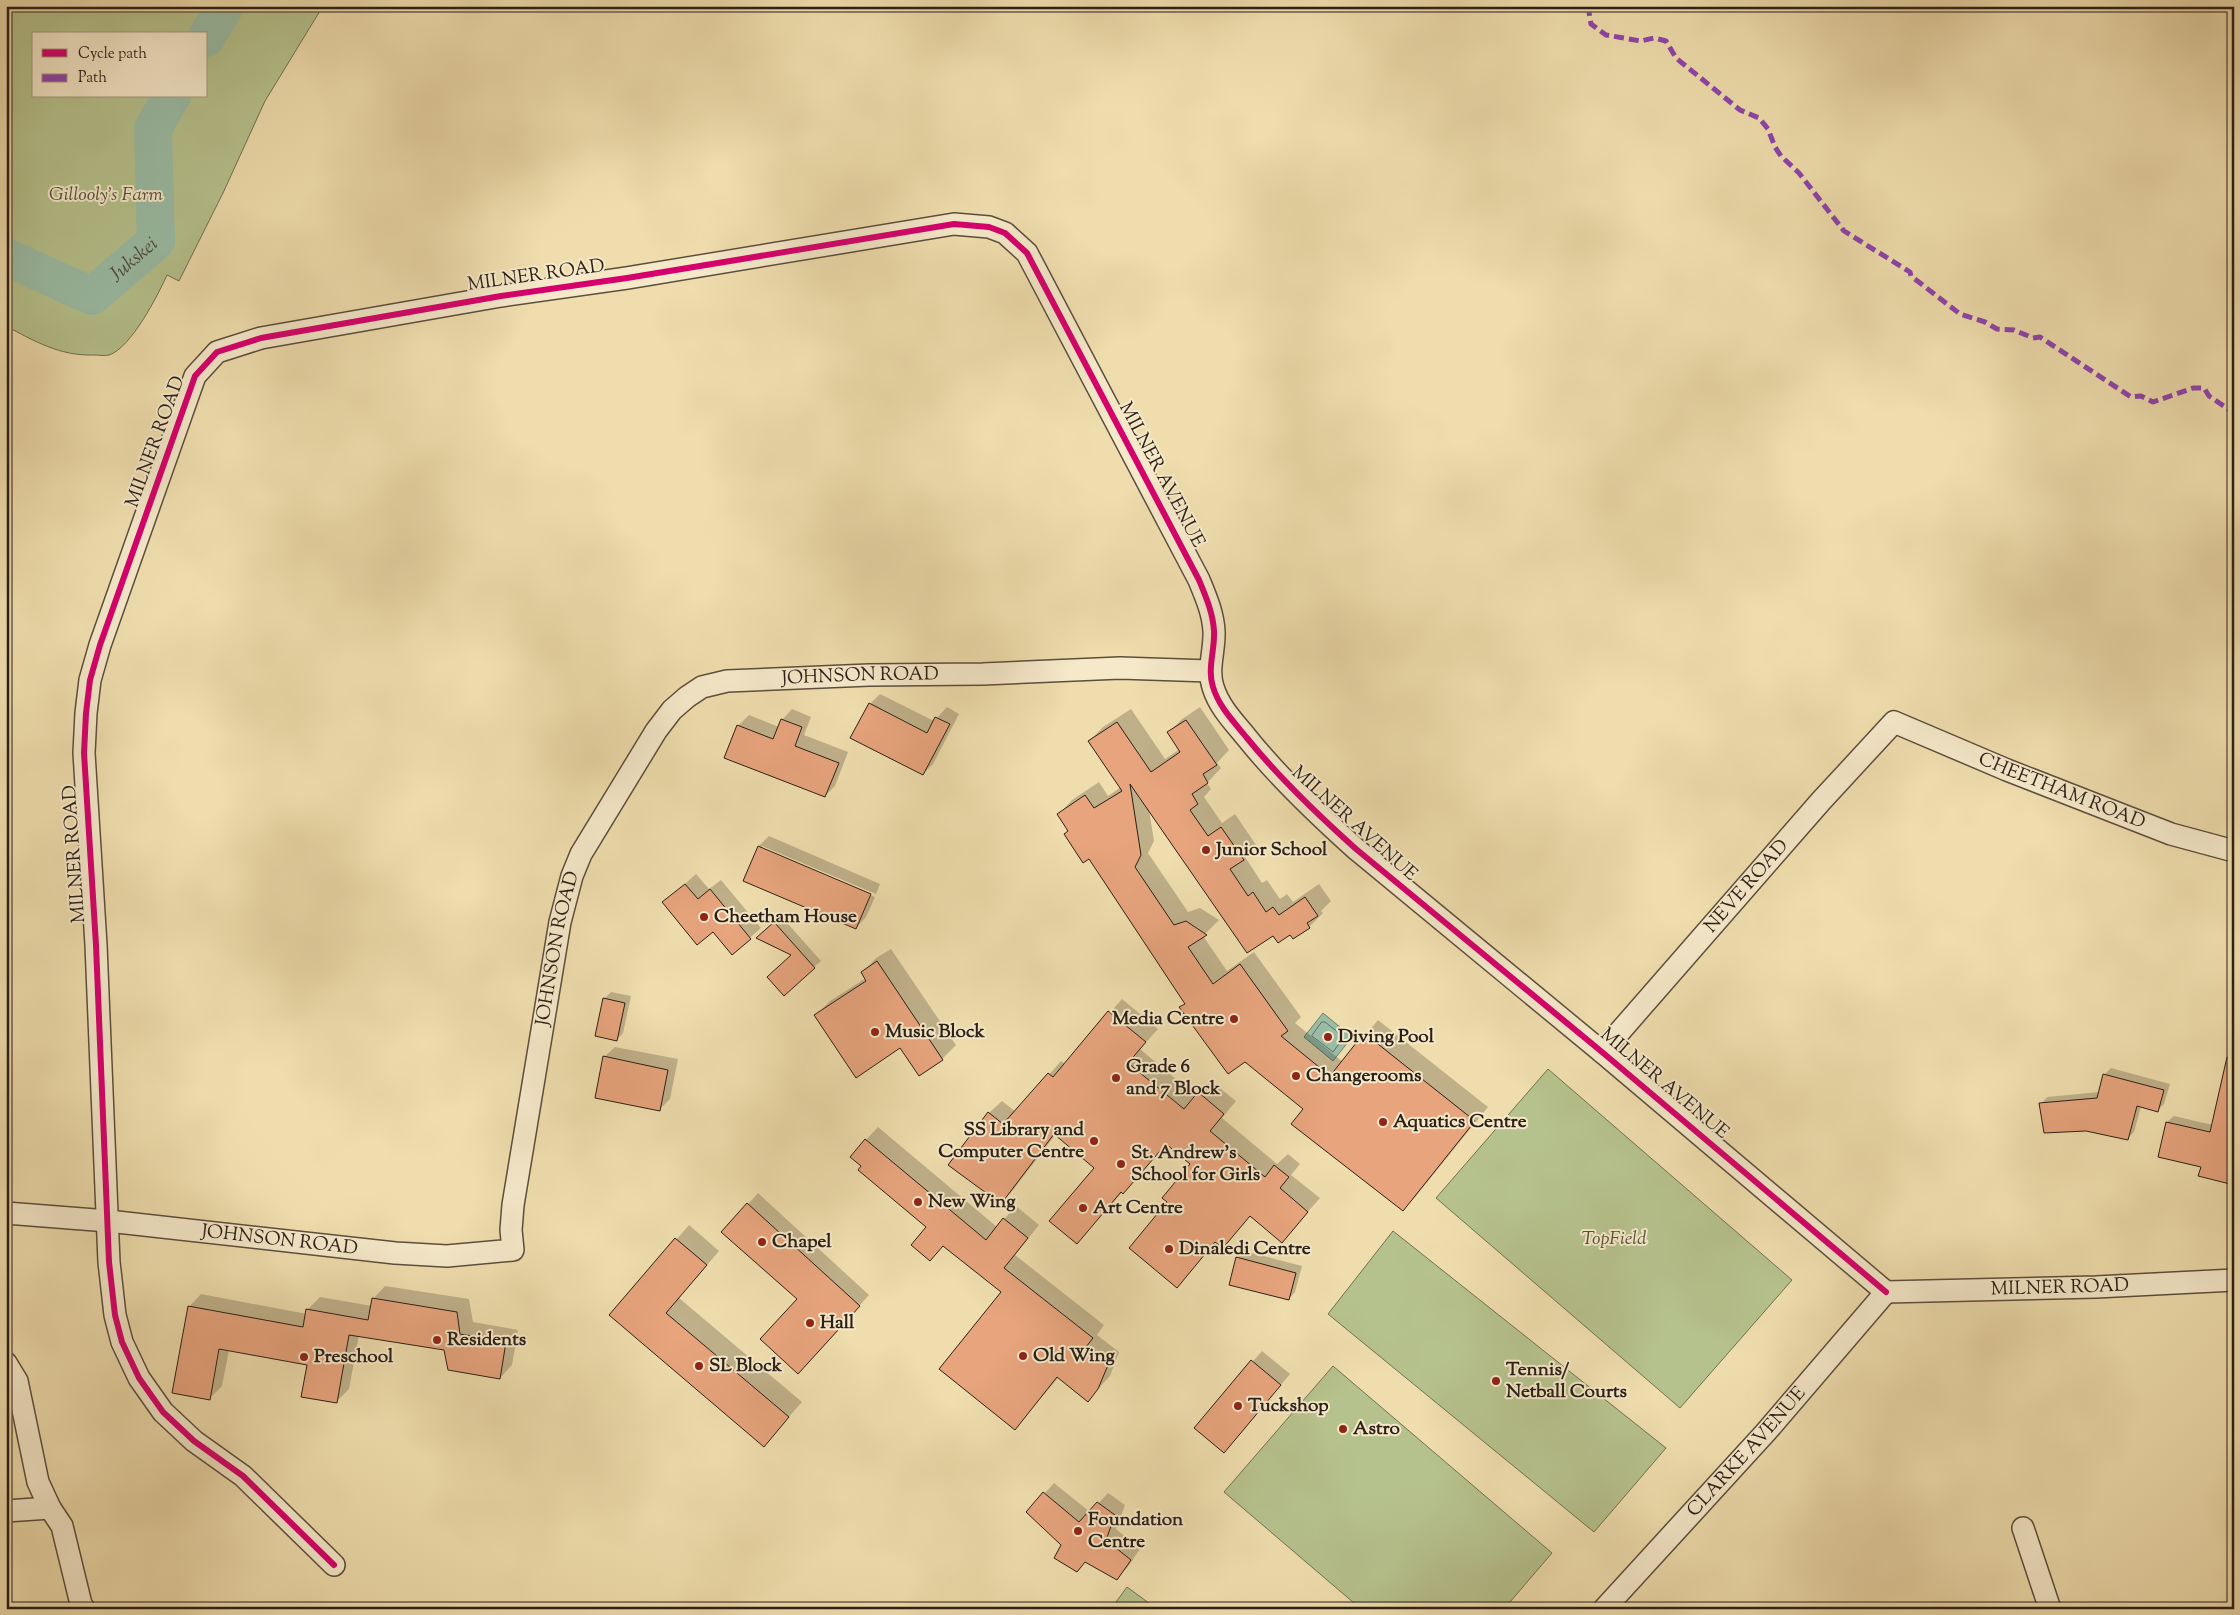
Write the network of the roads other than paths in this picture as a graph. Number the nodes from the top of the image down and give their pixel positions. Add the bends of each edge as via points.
1 (1005, 233) joint
2 (1210, 671) junction
3 (1894, 722) joint
4 (2234, 851) edge
5 (1602, 1052) junction
6 (6, 1213) edge
7 (108, 1221) junction
8 (2234, 1280) edge
9 (1886, 1292) junction
10 (6, 1363) edge
11 (50, 1508) junction
12 (6, 1511) edge
13 (2023, 1528) dead end
14 (334, 1565) dead end
15 (84, 1609) edge
16 (1604, 1609) edge
17 (2050, 1609) edge

1 - 2 street, MILNER AVENUE via 1027,253 1199,580 1212,613 1214,631
1 - 7 street, MILNER ROAD via 989,226 954,224 501,296 261,338 217,352 205,364 195,376 123,576 90,680 86,713 85,782
2 - 5 street, MILNER AVENUE via 1213,687 1228,715 1304,802 1356,849
2 - 7 street, JOHNSON ROAD via 1120,668 869,675 727,681 702,687 672,710 656,731 581,854 572,876 560,922 513,1204 513,1250 447,1256 395,1253
3 - 4 street, CHEETHAM ROAD via 2171,834
3 - 5 street, NEVE ROAD
5 - 9 street, MILNER AVENUE
6 - 7 street, JOHNSON ROAD
7 - 14 street, MILNER ROAD via 115,1315 122,1342 139,1378 163,1412 194,1441 243,1476
8 - 9 street, MILNER ROAD
9 - 16 street, CLARKE AVENUE via 1766,1432
10 - 11 street via 17,1382 36,1476
11 - 12 street
11 - 15 street via 62,1526
13 - 17 street

